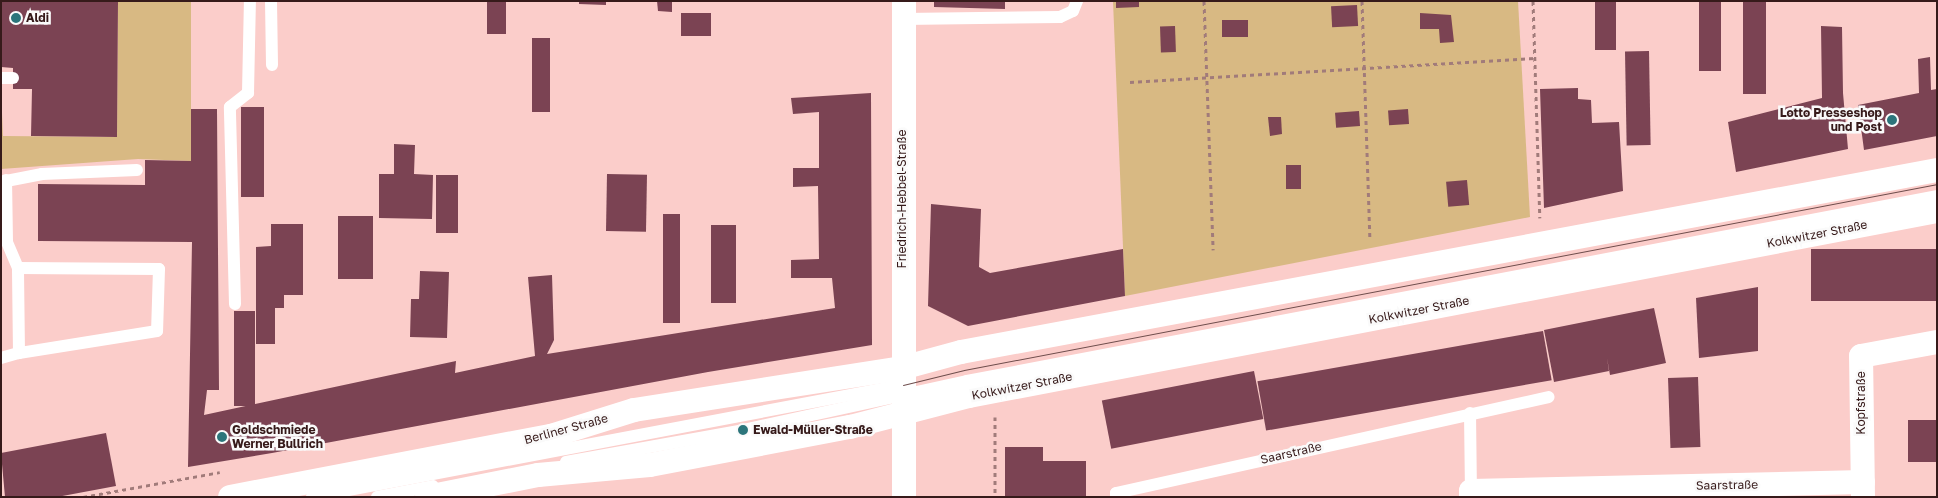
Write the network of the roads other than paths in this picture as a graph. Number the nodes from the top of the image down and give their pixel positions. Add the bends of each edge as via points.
1 (250, 1) edge
2 (272, 1) edge
3 (1077, 1) edge
4 (904, 10) edge
5 (272, 65) dead end
6 (138, 170) dead end
7 (1937, 170) edge
8 (4, 181) edge
9 (1937, 196) edge
10 (1937, 211) edge
11 (18, 268) junction
12 (235, 304) dead end
13 (1937, 342) edge
14 (19, 353) junction
15 (1, 358) edge
16 (903, 391) junction
17 (1548, 398) dead end
18 (1470, 413) junction
19 (1863, 489) edge
20 (1471, 494) edge
21 (230, 497) edge
22 (312, 497) edge
23 (377, 497) edge
24 (426, 497) edge
25 (904, 497) edge
26 (1116, 497) edge

1 - 12 lane via 248,93 230,106
2 - 5 lane
3 - 4 lane via 1073,11 1060,17
4 - 16 street, Friedrich-Hebbel-Straße
6 - 8 lane via 42,174
7 - 16 street via 961,352
8 - 11 lane via 7,242
9 - 16 lane
10 - 16 street, Kolkwitzer Straße via 969,396
11 - 14 lane
11 - 14 lane via 159,269 157,332
13 - 19 street, Kopfstraße via 1861,356
14 - 15 lane
16 - 21 street, Berliner Straße via 634,410 551,436
16 - 22 lane
16 - 23 lane via 743,430
16 - 24 street via 650,465 538,475
16 - 25 street
17 - 18 lane, Saarstraße
18 - 20 lane, Saarstraße
18 - 26 lane, Saarstraße via 1116,493
19 - 20 street, Saarstraße

